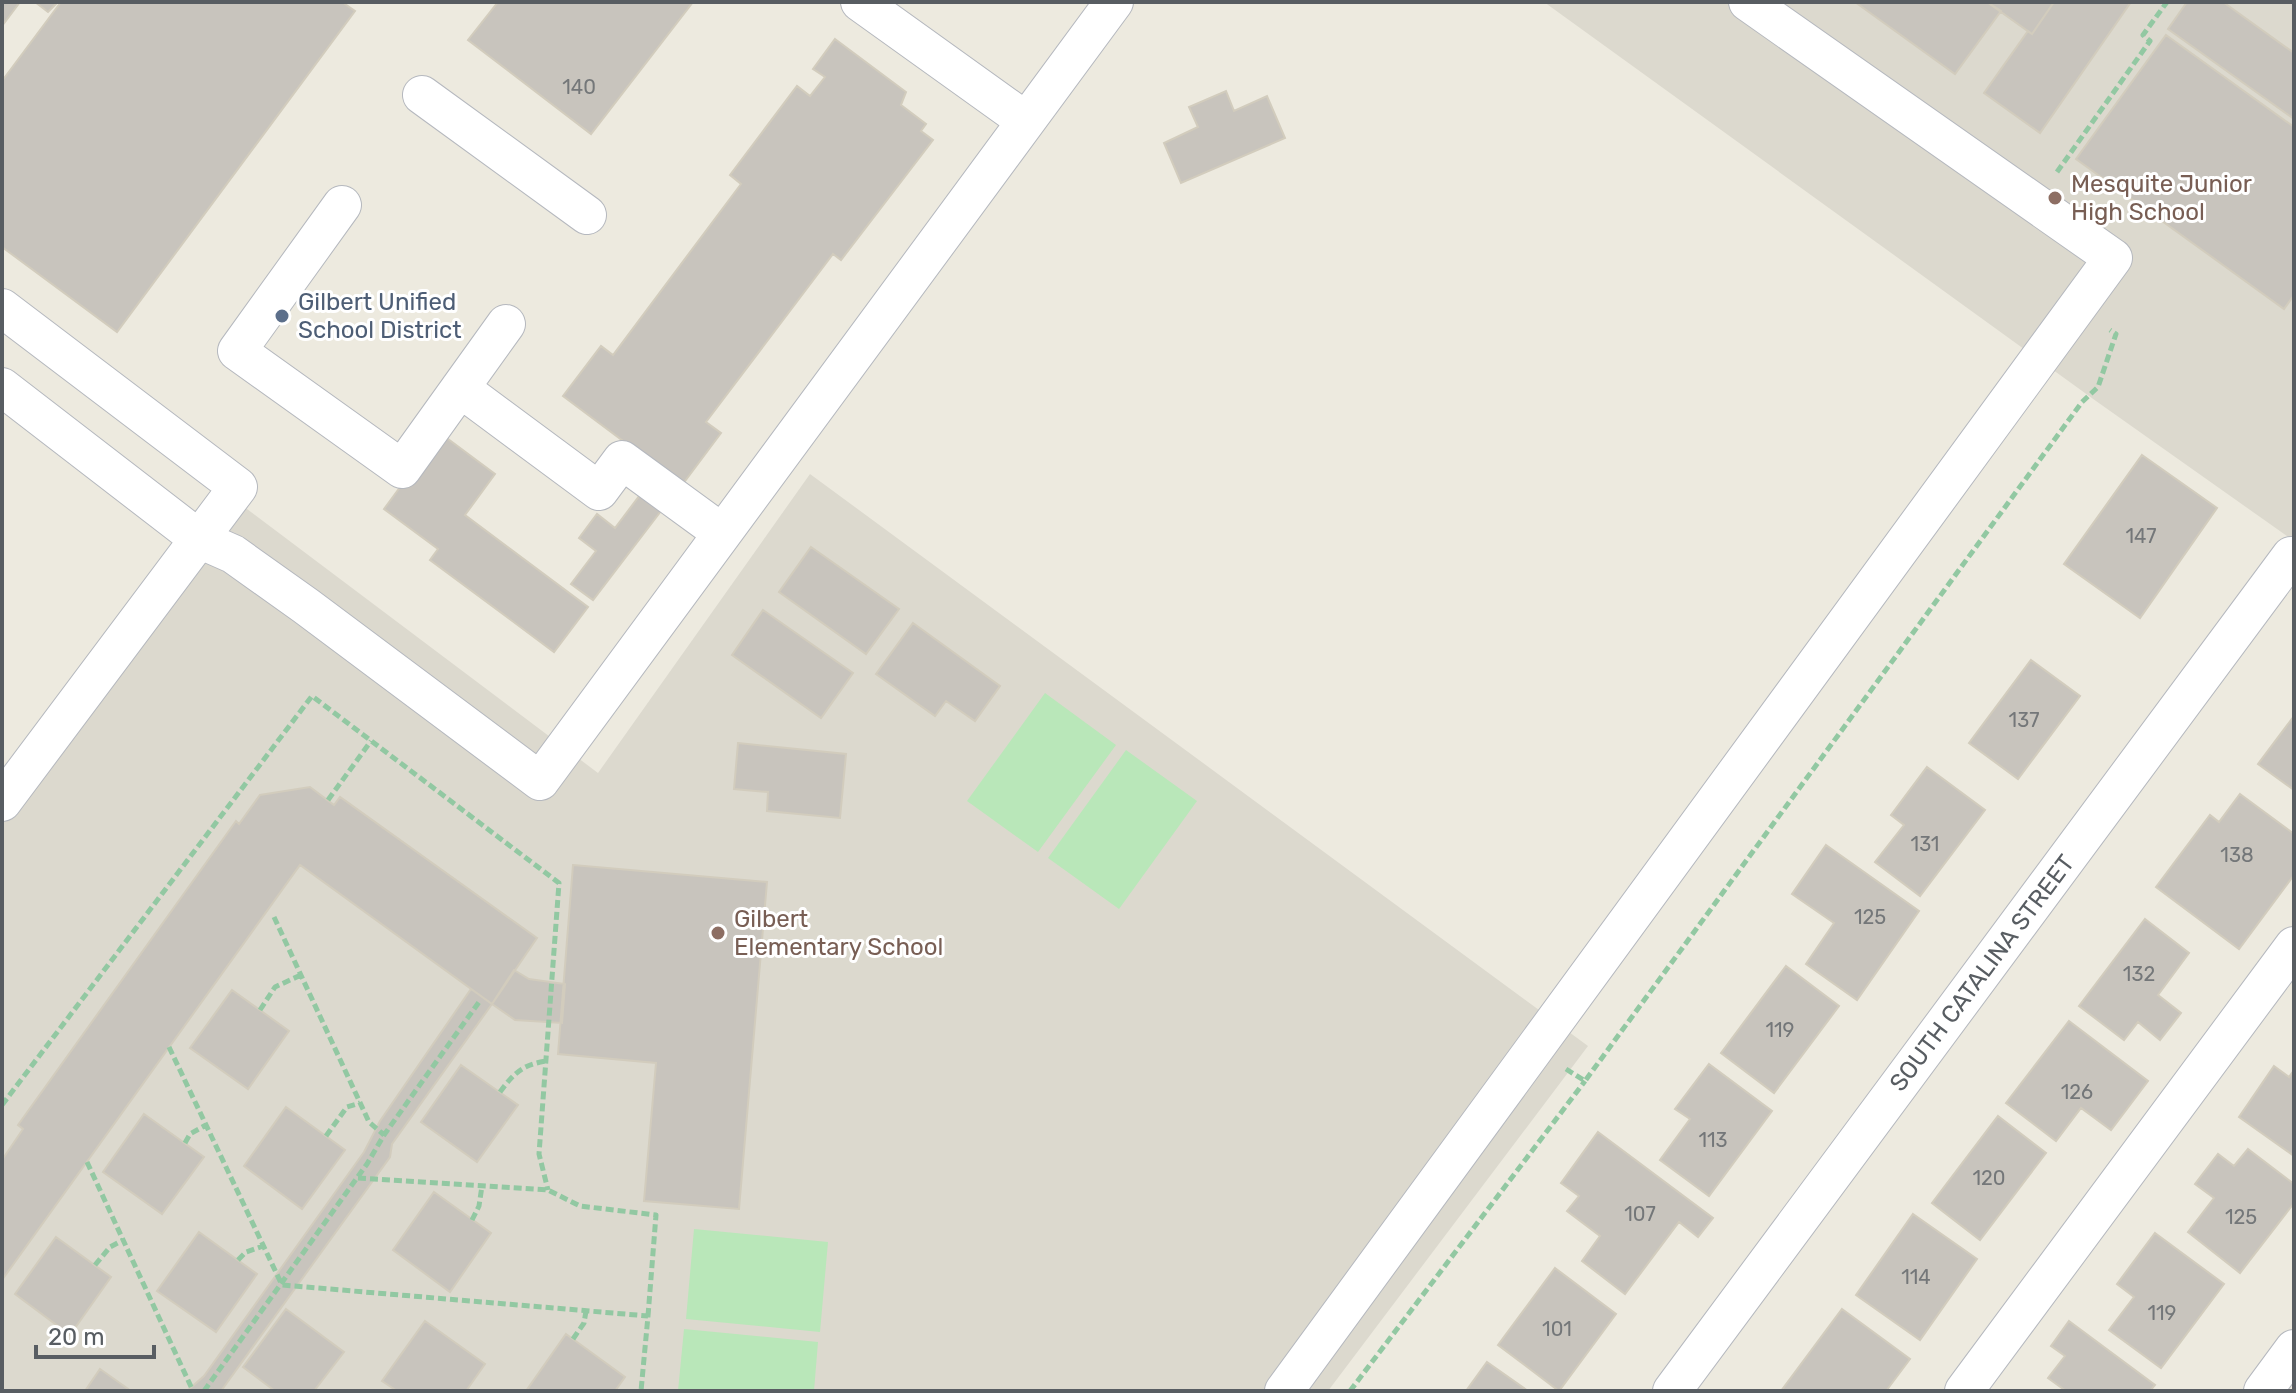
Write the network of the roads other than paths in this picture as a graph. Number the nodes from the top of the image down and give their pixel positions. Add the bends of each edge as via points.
1 (860, 2) edge
2 (1114, 2) edge
3 (1748, 2) edge
4 (422, 95) dead end
5 (1026, 121) junction
6 (342, 205) dead end
7 (587, 215) dead end
8 (2, 308) edge
9 (506, 324) dead end
10 (2, 387) edge
11 (460, 388) junction
12 (722, 533) junction
13 (199, 539) junction
14 (2293, 557) edge
15 (2, 802) edge
16 (2294, 946) edge
17 (2294, 1349) edge
18 (1284, 1391) edge
19 (1672, 1391) edge
20 (1964, 1391) edge
21 (2263, 1391) edge

1 - 5 street
2 - 5 street
3 - 18 street via 2113,258
4 - 7 street
5 - 12 street
6 - 11 street via 237,351 402,469
8 - 13 street via 238,487
9 - 11 street
10 - 13 street
11 - 12 street via 599,491 622,460
12 - 13 street via 540,781 233,554
13 - 15 street
14 - 19 street, SOUTH CATALINA STREET
16 - 20 street
17 - 21 street

